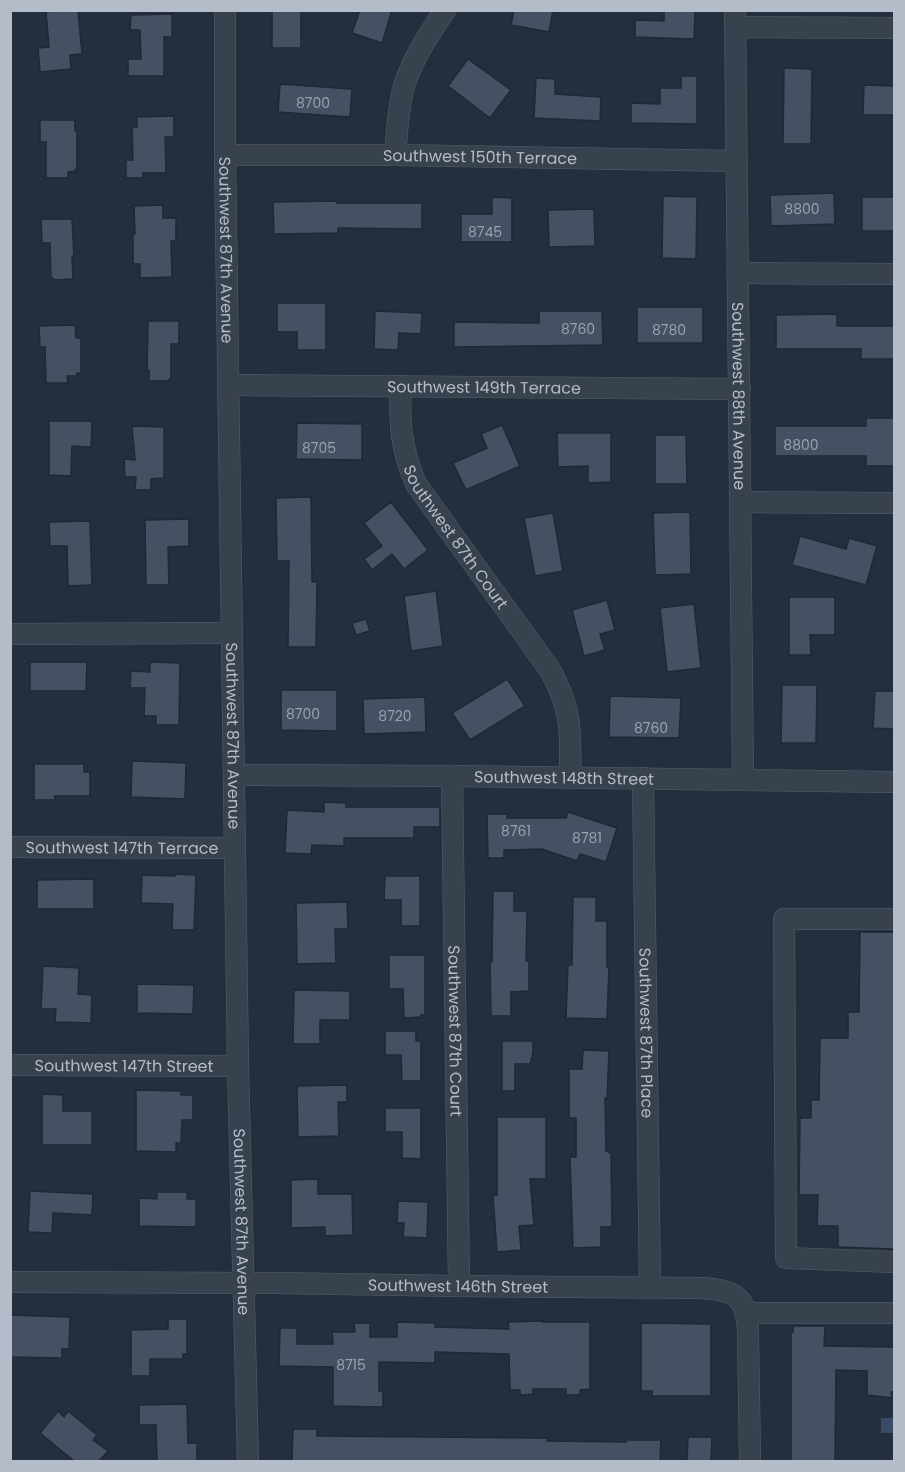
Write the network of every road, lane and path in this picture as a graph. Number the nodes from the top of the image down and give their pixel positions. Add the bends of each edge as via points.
1 (225, 10) edge
2 (445, 10) edge
3 (735, 19) edge
4 (894, 28) edge
5 (225, 155) junction
6 (395, 155) junction
7 (736, 161) junction
8 (738, 273) junction
9 (894, 274) edge
10 (229, 385) junction
11 (401, 386) junction
12 (740, 389) junction
13 (740, 502) junction
14 (894, 503) edge
15 (232, 633) junction
16 (10, 634) edge
17 (234, 775) junction
18 (452, 776) junction
19 (570, 777) junction
20 (643, 778) junction
21 (743, 780) junction
22 (894, 782) edge
23 (10, 847) edge
24 (235, 848) junction
25 (894, 919) edge
26 (10, 1065) edge
27 (238, 1066) junction
28 (894, 1262) edge
29 (10, 1282) edge
30 (243, 1283) junction
31 (459, 1286) junction
32 (650, 1287) junction
33 (747, 1313) junction
34 (894, 1313) edge
35 (248, 1461) edge
36 (750, 1461) edge

1 - 5 street, Southwest 87th Avenue
2 - 6 street via 426,38 403,89
3 - 4 street
3 - 7 street, Southwest 88th Avenue
5 - 6 street, Southwest 150th Terrace
5 - 10 street, Southwest 87th Avenue
6 - 7 street, Southwest 150th Terrace
7 - 8 street, Southwest 88th Avenue
8 - 9 street
8 - 12 street, Southwest 88th Avenue
10 - 11 street, Southwest 149th Terrace
10 - 15 street, Southwest 87th Avenue
11 - 12 street, Southwest 149th Terrace
11 - 19 street, Southwest 87th Court via 401,433 416,484 559,686 569,718
12 - 13 street, Southwest 88th Avenue
13 - 14 street
13 - 21 street, Southwest 88th Avenue
15 - 16 street
15 - 17 street, Southwest 87th Avenue
17 - 18 street, Southwest 148th Street
17 - 24 street, Southwest 87th Avenue
18 - 19 street, Southwest 148th Street
18 - 31 street, Southwest 87th Court
19 - 20 street, Southwest 148th Street
20 - 21 street, Southwest 148th Street
20 - 32 street, Southwest 87th Place
21 - 22 street, Southwest 148th Street
23 - 24 street, Southwest 147th Terrace
24 - 27 street, Southwest 87th Avenue
25 - 28 street via 784,919 786,1258
26 - 27 street, Southwest 147th Street
27 - 30 street, Southwest 87th Avenue
29 - 30 street, Southwest 146th Street
30 - 31 street, Southwest 146th Street
30 - 35 street, Southwest 87th Avenue
31 - 32 street, Southwest 146th Street
32 - 33 street, Southwest 146th Street via 724,1291 739,1299
33 - 34 street
33 - 36 street

